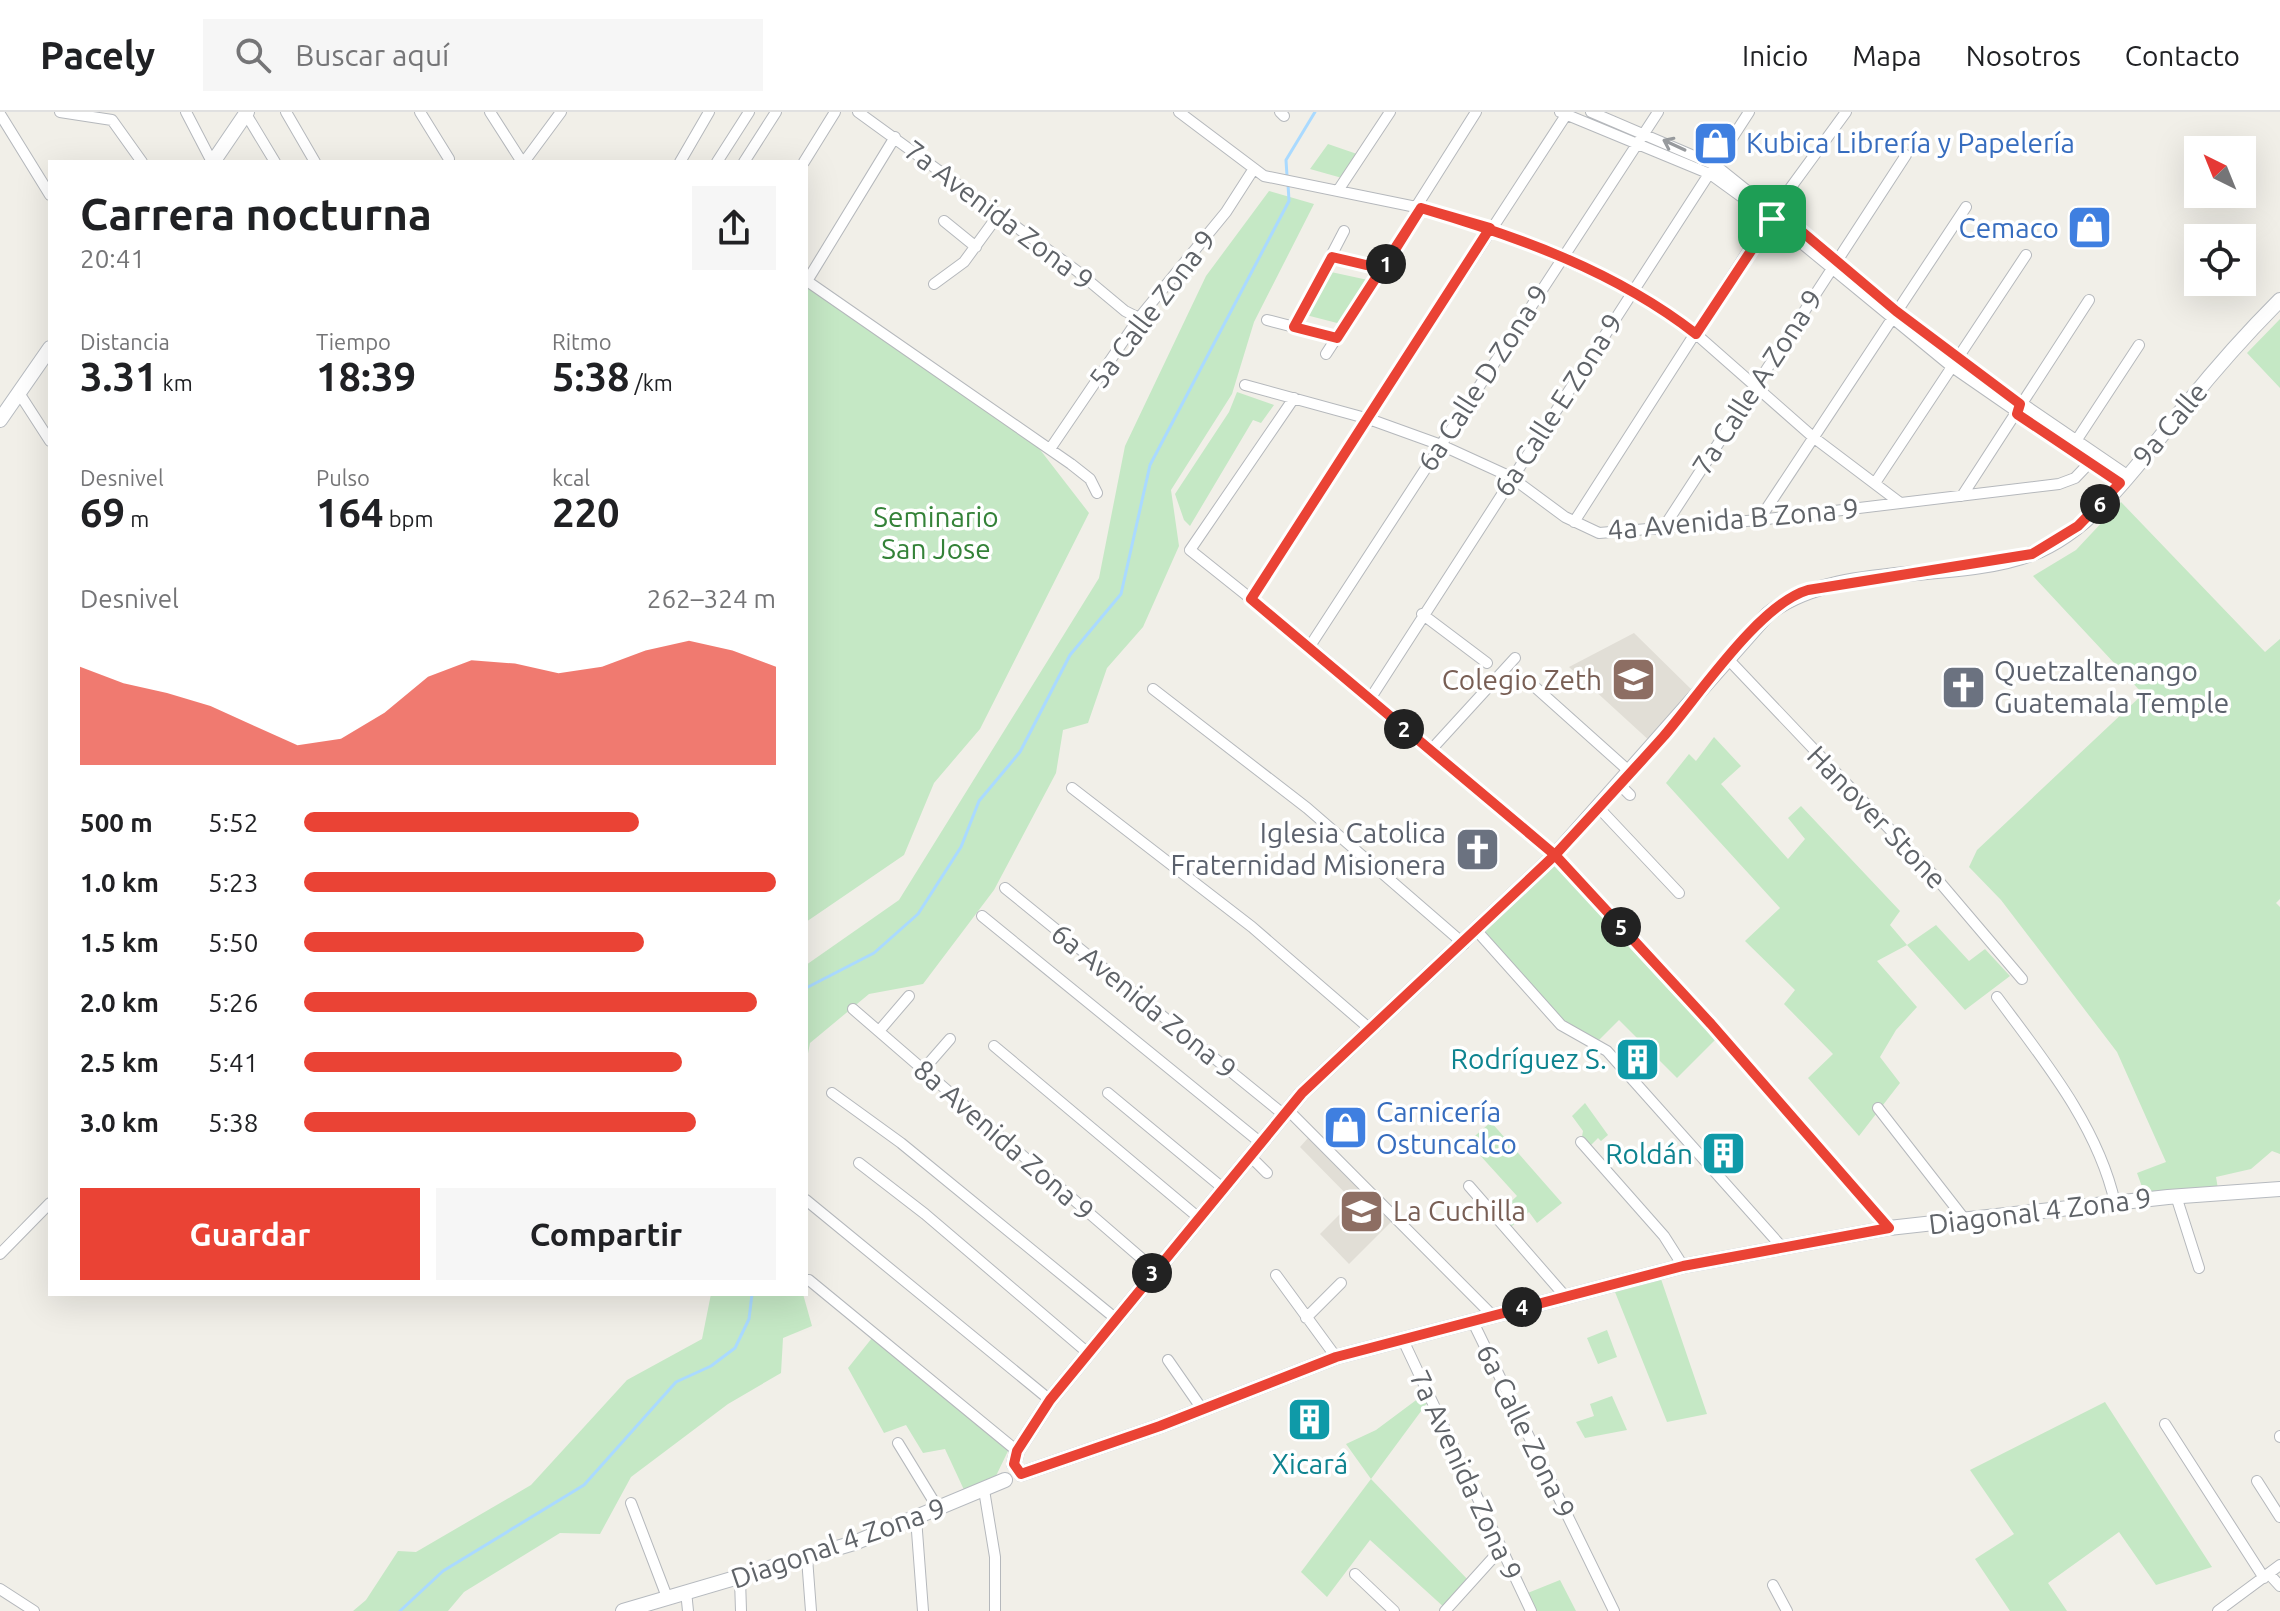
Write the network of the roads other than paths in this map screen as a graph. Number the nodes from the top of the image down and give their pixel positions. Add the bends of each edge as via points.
1 (60, 112) edge
2 (186, 112) edge
3 (286, 112) edge
4 (420, 112) edge
5 (490, 112) edge
6 (709, 112) edge
7 (749, 112) edge
8 (776, 112) edge
9 (835, 112) edge
10 (858, 112) edge
11 (1179, 112) edge
12 (1390, 112) edge
13 (1476, 112) edge
14 (1591, 112) edge
15 (1658, 112) edge
16 (1749, 112) edge
17 (1846, 112) edge
18 (246, 113) edge
19 (1565, 113) edge
20 (0, 114) edge
21 (556, 115) edge
22 (895, 137) junction
23 (1642, 137) junction
24 (1906, 155) dead end
25 (449, 159) dead end
26 (141, 160) edge
27 (211, 160) edge
28 (213, 160) edge
29 (274, 160) edge
30 (314, 160) edge
31 (522, 160) edge
32 (524, 160) edge
33 (681, 160) edge
34 (718, 160) edge
35 (745, 160) edge
36 (805, 160) edge
37 (1712, 169) junction
38 (1253, 170) junction
39 (1339, 189) junction
40 (48, 192) edge
41 (1966, 207) dead end
42 (1419, 208) junction
43 (999, 214) junction
44 (1774, 214) junction
45 (944, 221) dead end
46 (1490, 228) junction
47 (1344, 231) dead end
48 (976, 247) junction
49 (2026, 255) dead end
50 (1332, 257) junction
51 (1562, 257) junction
52 (1834, 264) junction
53 (1383, 269) junction
54 (808, 279) edge
55 (808, 282) edge
56 (934, 284) dead end
57 (1634, 290) junction
58 (2089, 300) dead end
59 (2280, 300) edge
60 (1893, 315) junction
61 (1139, 318) junction
62 (1267, 320) dead end
63 (1294, 327) junction
64 (1696, 334) junction
65 (1337, 338) junction
66 (2139, 345) dead end
67 (48, 351) edge
68 (1326, 354) dead end
69 (1954, 362) junction
70 (1245, 385) dead end
71 (1755, 385) junction
72 (19, 393) junction
73 (1294, 398) junction
74 (2019, 409) junction
75 (1369, 419) junction
76 (0, 420) edge
77 (1813, 437) junction
78 (48, 438) edge
79 (2076, 441) junction
80 (1441, 445) junction
81 (1050, 449) junction
82 (2094, 459) junction
83 (1511, 477) junction
84 (2123, 479) junction
85 (1875, 483) junction
86 (1097, 493) dead end
87 (1962, 496) junction
88 (1899, 502) junction
89 (1759, 520) junction
90 (1574, 522) junction
91 (1662, 530) junction
92 (1251, 599) junction
93 (1422, 614) junction
94 (1310, 646) junction
95 (1515, 658) dead end
96 (1728, 659) junction
97 (1487, 663) dead end
98 (1535, 687) dead end
99 (1153, 689) dead end
100 (1370, 699) junction
101 (1430, 751) junction
102 (1630, 772) junction
103 (1072, 788) dead end
104 (1598, 807) junction
105 (1555, 855) junction
106 (1005, 888) dead end
107 (1679, 893) dead end
108 (982, 916) dead end
109 (1477, 931) junction
110 (1464, 944) junction
111 (2022, 979) dead end
112 (909, 996) dead end
113 (1997, 997) dead end
114 (853, 1009) dead end
115 (1370, 1029) junction
116 (879, 1031) junction
117 (950, 1039) dead end
118 (994, 1046) dead end
119 (923, 1070) junction
120 (832, 1093) dead end
121 (1108, 1093) dead end
122 (1878, 1108) dead end
123 (1285, 1111) junction
124 (1581, 1142) dead end
125 (1261, 1143) junction
126 (1250, 1156) junction
127 (859, 1163) dead end
128 (1267, 1173) dead end
129 (1469, 1186) dead end
130 (1224, 1189) junction
131 (2280, 1189) edge
132 (2176, 1196) junction
133 (808, 1202) edge
134 (2115, 1203) junction
135 (48, 1205) edge
136 (1199, 1218) junction
137 (1966, 1221) junction
138 (1889, 1228) junction
139 (1781, 1246) junction
140 (0, 1254) edge
141 (1683, 1266) junction
142 (2199, 1268) dead end
143 (1155, 1270) junction
144 (1276, 1275) dead end
145 (809, 1280) dead end
146 (1341, 1283) dead end
147 (1564, 1295) junction
148 (1492, 1315) junction
149 (1115, 1318) junction
150 (1306, 1318) junction
151 (1472, 1320) junction
152 (1402, 1338) junction
153 (1088, 1353) junction
154 (1336, 1357) junction
155 (1168, 1360) dead end
156 (1050, 1400) junction
157 (1202, 1409) junction
158 (2165, 1424) dead end
159 (898, 1443) dead end
160 (1017, 1463) junction
161 (2257, 1481) dead end
162 (984, 1490) junction
163 (631, 1503) dead end
164 (939, 1510) junction
165 (2280, 1517) edge
166 (916, 1518) junction
167 (1501, 1549) junction
168 (807, 1558) junction
169 (2280, 1565) edge
170 (1355, 1574) dead end
171 (2267, 1576) junction
172 (740, 1579) junction
173 (1773, 1585) dead end
174 (2280, 1586) edge
175 (0, 1589) edge
176 (686, 1591) junction
177 (667, 1597) junction
178 (34, 1611) edge
179 (623, 1611) edge
180 (688, 1611) edge
181 (741, 1611) edge
182 (811, 1611) edge
183 (923, 1611) edge
184 (995, 1611) edge
185 (1394, 1611) edge
186 (1445, 1611) edge
187 (1531, 1611) edge
188 (1614, 1611) edge
189 (1787, 1611) edge
190 (2218, 1611) edge

1 - 26 street via 112,120
2 - 27 street
3 - 30 street
4 - 25 street
5 - 31 street
6 - 33 street
7 - 34 street
8 - 35 street
9 - 36 street
10 - 22 street, 7a Avenida Zona 9
11 - 38 street
12 - 39 street
13 - 42 street
14 - 23 street
15 - 23 street, 6a Calle D Zona 9
16 - 37 street, 6a Calle E Zona 9
17 - 44 street
18 - 28 street
18 - 29 street
19 - 23 street
19 - 46 street
20 - 40 street
21 - 32 street
22 - 43 street, 7a Avenida Zona 9
22 - 54 street
23 - 37 street
23 - 51 street, 6a Calle D Zona 9
24 - 52 street, 7a Calle A Zona 9
37 - 44 street
37 - 57 street, 6a Calle E Zona 9
38 - 39 street
38 - 61 street, 5a Calle Zona 9 via 1226,212
39 - 42 street
41 - 60 street
42 - 46 street
42 - 53 street
43 - 48 street
43 - 61 street, 7a Avenida Zona 9
44 - 52 street
44 - 64 street
45 - 48 street
46 - 51 street
46 - 75 street
47 - 50 street
48 - 56 street
49 - 69 street
50 - 53 street
50 - 63 street
51 - 57 street
51 - 80 street, 6a Calle D Zona 9
52 - 60 street
52 - 71 street, 7a Calle A Zona 9
53 - 65 street
55 - 81 street
57 - 64 street
57 - 83 street, 6a Calle E Zona 9
58 - 74 street
59 - 84 street, 9a Calle
60 - 69 street
60 - 77 street
61 - 81 street, 5a Calle Zona 9
62 - 63 street
63 - 65 street
64 - 71 street
64 - 90 street
65 - 68 street
66 - 79 street
67 - 72 street
69 - 74 street
69 - 85 street
70 - 73 street, 4a Avenida B Zona 9
71 - 77 street
71 - 91 street, 7a Calle A Zona 9
72 - 76 street
72 - 78 street
73 - 75 street, 4a Avenida B Zona 9
73 - 92 street via 1190,550
74 - 79 street
74 - 82 street
74 - 87 street
75 - 80 street, 4a Avenida B Zona 9
75 - 92 street
77 - 85 street
77 - 89 street
79 - 82 street
80 - 83 street, 4a Avenida B Zona 9
80 - 94 street, 6a Calle D Zona 9
81 - 86 street via 1082,472
82 - 84 street
82 - 87 street, 4a Avenida B Zona 9 via 2068,482
83 - 90 street, 4a Avenida B Zona 9
83 - 93 street, 6a Calle E Zona 9
84 - 96 street, 9a Calle via 2078,526 2032,554 1802,591 1768,614
85 - 88 street
87 - 88 street, 4a Avenida B Zona 9
88 - 89 street, 4a Avenida B Zona 9
89 - 91 street, 4a Avenida B Zona 9
90 - 91 street, 4a Avenida B Zona 9 via 1599,533
92 - 94 street
93 - 97 street
93 - 100 street, 6a Calle E Zona 9
94 - 100 street
95 - 101 street
96 - 102 street, 9a Calle
96 - 111 street, Hanover Stone via 1937,879
98 - 102 street
99 - 110 street via 1307,808
100 - 101 street
101 - 105 street
102 - 104 street, 9a Calle via 1624,789
103 - 115 street via 1252,927
104 - 105 street, 9a Calle
104 - 107 street
105 - 109 street, 9a Calle
105 - 138 street via 1722,1035
106 - 123 street, 6a Avenida Zona 9
108 - 125 street
109 - 110 street, 9a Calle
109 - 139 street via 1561,1025 1607,1051
110 - 115 street, 9a Calle
112 - 116 street
113 - 134 street via 2078,1115 2106,1170
114 - 116 street, 8a Avenida Zona 9
115 - 123 street, 9a Calle
116 - 119 street, 8a Avenida Zona 9
117 - 119 street
118 - 136 street
119 - 143 street, 8a Avenida Zona 9
120 - 149 street
121 - 130 street
122 - 137 street
123 - 125 street, 9a Calle
123 - 148 street, 6a Avenida Zona 9
124 - 141 street via 1664,1236
125 - 126 street, 9a Calle
126 - 128 street
126 - 130 street, 9a Calle
127 - 153 street
129 - 147 street
130 - 136 street, 9a Calle
131 - 132 street, Diagonal 4 Zona 9
132 - 134 street, Diagonal 4 Zona 9
132 - 142 street
133 - 156 street
134 - 137 street, Diagonal 4 Zona 9
135 - 140 street
136 - 143 street, 9a Calle
137 - 138 street, Diagonal 4 Zona 9
138 - 139 street, Diagonal 4 Zona 9
139 - 141 street, Diagonal 4 Zona 9
141 - 147 street, Diagonal 4 Zona 9
143 - 149 street, 9a Calle
144 - 150 street
145 - 160 street
146 - 150 street
147 - 148 street, Diagonal 4 Zona 9
148 - 151 street, Diagonal 4 Zona 9
149 - 153 street, 9a Calle
150 - 154 street
151 - 152 street, Diagonal 4 Zona 9
151 - 188 street, 6a Calle Zona 9
152 - 154 street, Diagonal 4 Zona 9
152 - 167 street, 7a Avenida Zona 9
153 - 156 street, 9a Calle
154 - 157 street, Diagonal 4 Zona 9
155 - 157 street
156 - 160 street, 9a Calle
157 - 160 street, Diagonal 4 Zona 9
158 - 171 street
159 - 164 street
160 - 162 street, Diagonal 4 Zona 9 via 1014,1483 1005,1480
161 - 165 street
162 - 164 street, Diagonal 4 Zona 9
162 - 184 street via 995,1557
163 - 177 street
164 - 166 street, Diagonal 4 Zona 9
166 - 168 street, Diagonal 4 Zona 9
166 - 183 street
167 - 186 street
167 - 187 street, 7a Avenida Zona 9
168 - 172 street, Diagonal 4 Zona 9
168 - 182 street
169 - 171 street
170 - 185 street
171 - 174 street
171 - 190 street
172 - 176 street, Diagonal 4 Zona 9
172 - 181 street
173 - 189 street
175 - 178 street
176 - 177 street, Diagonal 4 Zona 9
176 - 180 street
177 - 179 street, Diagonal 4 Zona 9

